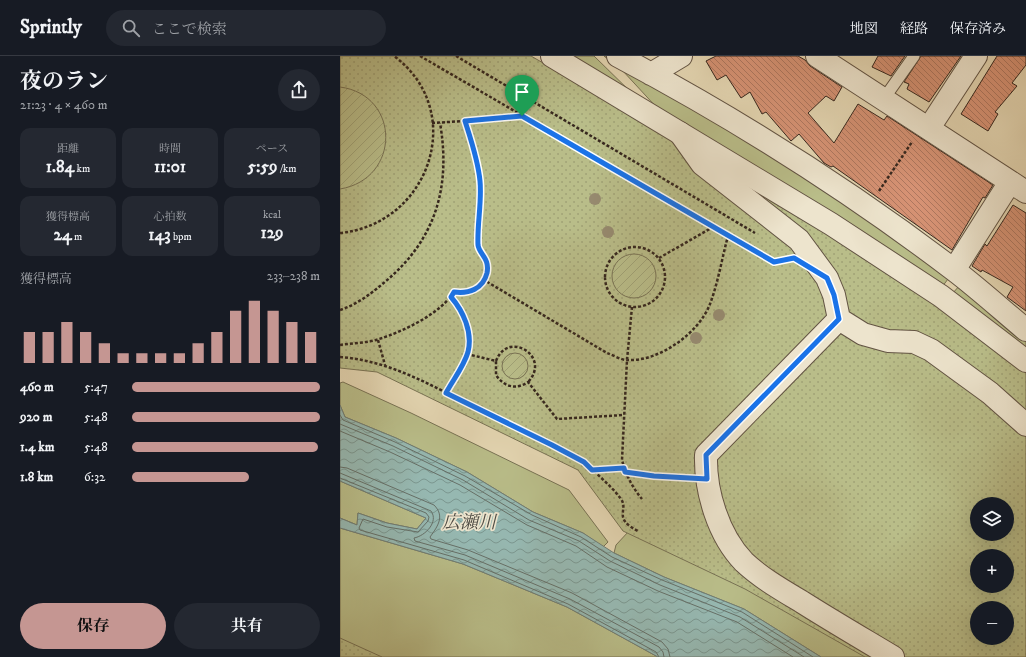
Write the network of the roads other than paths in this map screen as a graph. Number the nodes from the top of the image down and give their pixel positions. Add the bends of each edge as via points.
1 (552, 56) edge
2 (618, 56) edge
3 (681, 56) edge
4 (817, 56) edge
5 (914, 56) edge
6 (976, 56) edge
7 (651, 74) junction
8 (883, 100) junction
9 (926, 126) junction
10 (680, 133) junction
11 (1018, 187) edge
12 (954, 270) junction
13 (839, 319) junction
14 (1026, 330) edge
15 (1026, 361) edge
16 (1026, 425) edge
17 (894, 657) edge

1 - 10 street
2 - 7 street
3 - 7 street
4 - 8 street
5 - 8 lane
6 - 9 street
7 - 12 street via 754,134
8 - 9 street
9 - 11 street
10 - 13 street via 702,164 799,240 827,278
10 - 15 street via 831,224 941,296
11 - 12 street
12 - 14 street
13 - 16 street via 863,334 888,341 914,342 932,350 990,393
13 - 17 street via 706,455 707,479 725,535 744,561 765,579

